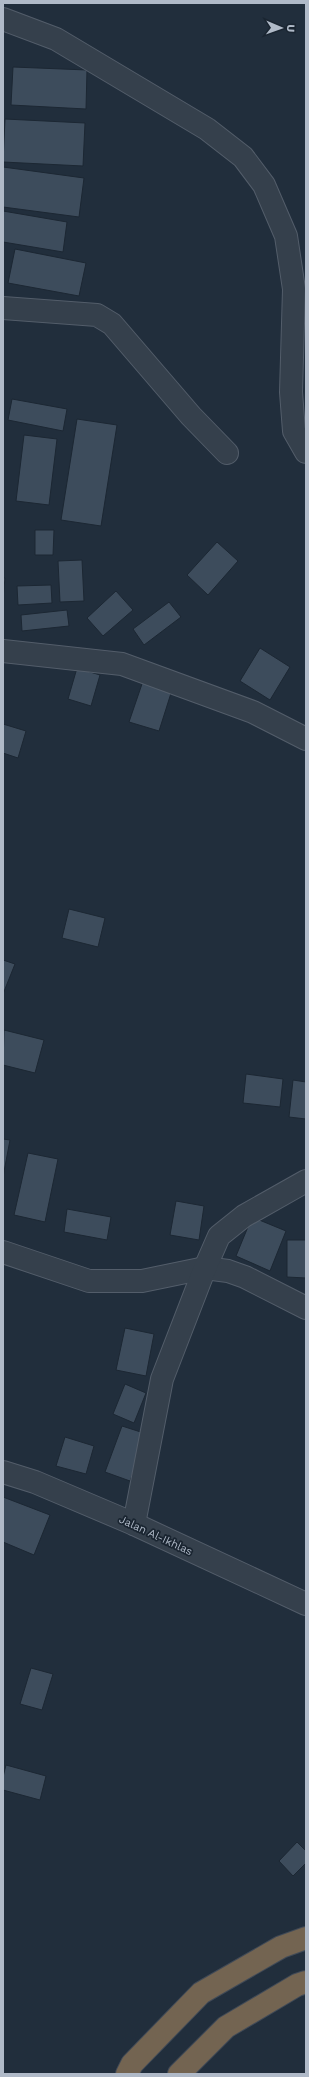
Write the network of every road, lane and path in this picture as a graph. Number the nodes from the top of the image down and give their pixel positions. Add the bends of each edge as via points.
1 (3, 19) edge
2 (3, 308) edge
3 (306, 452) edge
4 (226, 453) dead end
5 (3, 651) edge
6 (306, 739) edge
7 (306, 1181) edge
8 (3, 1252) edge
9 (205, 1268) junction
10 (306, 1308) edge
11 (3, 1472) edge
12 (134, 1524) junction
13 (306, 1604) edge
14 (306, 1938) edge
15 (306, 1982) edge
16 (127, 2074) edge
17 (179, 2074) edge

1 - 3 street via 56,39 207,129 243,157 264,184 286,236 294,289 291,392 294,431
2 - 4 street via 97,314 112,324 186,411
5 - 6 street via 122,664 253,712
7 - 9 street via 244,1216 219,1236
8 - 9 street via 89,1281 142,1281
9 - 10 street via 228,1271 245,1277
9 - 12 street via 162,1379
11 - 12 street, Jalan Al-Ikhlas via 35,1482
12 - 13 street, Jalan Al-Ikhlas
14 - 16 highway via 281,1947 201,1993 132,2064
15 - 17 highway via 226,2027

